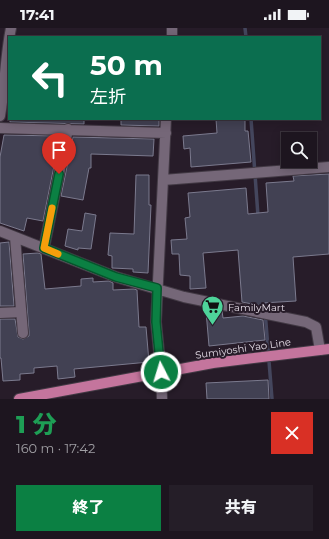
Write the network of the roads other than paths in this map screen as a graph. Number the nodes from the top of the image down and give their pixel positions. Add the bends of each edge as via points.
1 (8, 42) edge
2 (0, 116) edge
3 (166, 120) edge
4 (0, 128) edge
5 (68, 129) junction
6 (166, 133) junction
7 (329, 167) edge
8 (163, 180) junction
9 (0, 231) edge
10 (15, 237) junction
11 (44, 248) junction
12 (157, 288) junction
13 (21, 312) junction
14 (0, 313) edge
15 (22, 334) dead end
16 (324, 350) edge
17 (161, 372) junction
18 (19, 399) edge
19 (162, 399) edge

1 - 2 street
3 - 6 street
4 - 5 street
5 - 6 street
5 - 11 street
6 - 8 street
7 - 8 street
8 - 12 street
9 - 10 street
10 - 11 street
10 - 13 street
11 - 12 street via 116,277
12 - 16 street via 184,297 306,322 316,327
12 - 17 street via 156,322
13 - 14 street
13 - 15 street
16 - 17 main road, Sumiyoshi Yao Line
17 - 18 main road, Sumiyoshi Yao Line
17 - 19 street

